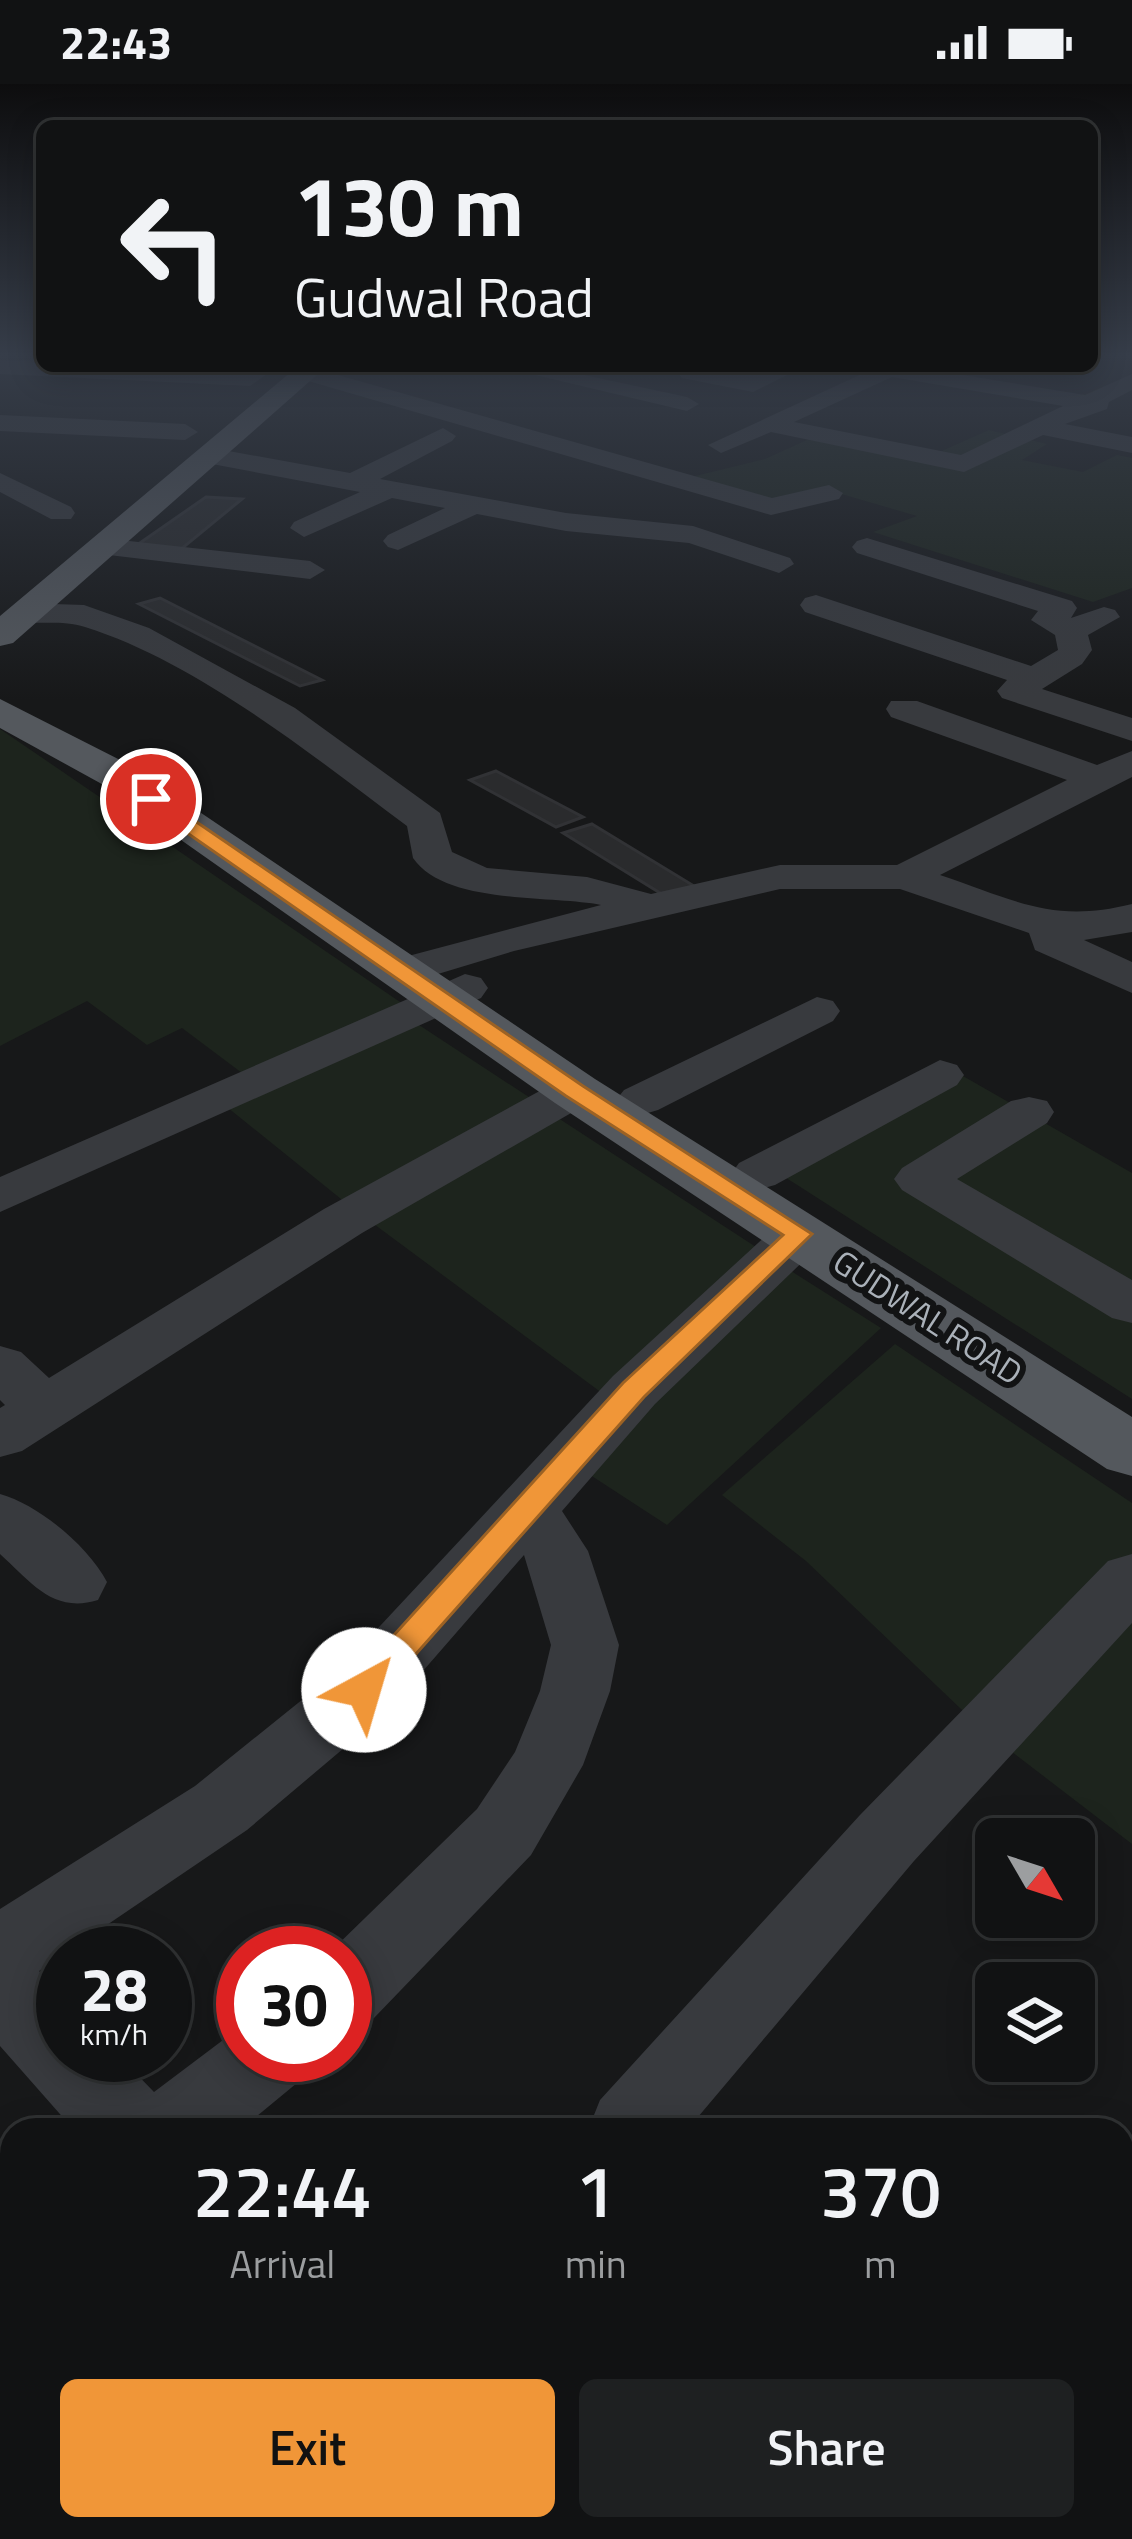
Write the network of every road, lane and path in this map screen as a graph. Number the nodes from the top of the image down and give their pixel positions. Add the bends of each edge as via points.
1 (194, 472) edge
2 (295, 472) edge
3 (374, 472) edge
4 (653, 472) edge
5 (0, 481) edge
6 (354, 482) junction
7 (388, 488) junction
8 (473, 491) junction
9 (829, 494) dead end
10 (61, 514) dead end
11 (566, 522) junction
12 (304, 528) dead end
13 (398, 541) dead end
14 (102, 547) junction
15 (517, 547) dead end
16 (867, 547) dead end
17 (779, 564) dead end
18 (310, 570) dead end
19 (816, 605) dead end
20 (927, 617) dead end
21 (1104, 617) dead end
22 (12, 624) edge
23 (1055, 657) junction
24 (0, 687) edge
25 (904, 709) dead end
26 (0, 711) edge
27 (1132, 730) edge
28 (1115, 775) edge
29 (904, 877) junction
30 (485, 881) junction
31 (643, 906) junction
32 (1132, 917) edge
33 (1051, 926) junction
34 (502, 941) junction
35 (1132, 979) edge
36 (444, 984) junction
37 (817, 1011) dead end
38 (940, 1076) dead end
39 (574, 1091) junction
40 (640, 1100) junction
41 (1029, 1112) dead end
42 (757, 1174) junction
43 (0, 1196) edge
44 (800, 1234) junction
45 (1132, 1305) edge
46 (0, 1366) edge
47 (1132, 1412) edge
48 (23, 1422) edge
49 (1132, 1451) edge
50 (520, 1512) junction
51 (0, 1517) edge
52 (1132, 1579) edge
53 (74, 1582) dead end
54 (0, 1953) edge
55 (372, 1965) edge
56 (0, 1987) edge
57 (234, 2082) edge
58 (120, 2118) edge
59 (189, 2118) edge
60 (642, 2118) edge

1 - 14 main road
2 - 6 street
3 - 6 street
4 - 9 street via 771,507
5 - 10 street
6 - 7 street
7 - 8 street via 435,497
7 - 12 street
8 - 11 street
8 - 13 street
11 - 15 street
11 - 17 street via 693,535
14 - 18 street
14 - 22 main road
16 - 23 street via 1060,608 1047,620
19 - 23 street
20 - 23 street
21 - 23 street
22 - 30 street via 101,618 282,716 426,821 433,858
23 - 27 street via 1014,691
24 - 36 main road, GUDWAL ROAD via 139,766
25 - 28 street
26 - 36 main road, GUDWAL ROAD via 115,774
28 - 29 street
29 - 31 street via 780,877
29 - 33 street
30 - 31 street via 582,885
30 - 34 street via 499,891
31 - 34 street
32 - 33 street via 1105,928
33 - 35 street via 1050,941
34 - 36 street
36 - 39 main road, GUDWAL ROAD
36 - 40 main road, GUDWAL ROAD
36 - 43 street
37 - 40 street
38 - 42 street
39 - 44 main road, GUDWAL ROAD
39 - 48 street via 343,1221
40 - 42 main road, GUDWAL ROAD
41 - 45 street via 920,1179
42 - 47 main road, GUDWAL ROAD
44 - 49 main road, GUDWAL ROAD
44 - 50 street via 634,1390
46 - 48 street
50 - 54 street via 364,1690 221,1808
50 - 55 street via 555,1552 585,1645 575,1691 546,1765 504,1832
51 - 53 street
52 - 60 street via 887,1838
56 - 58 street
57 - 59 street

